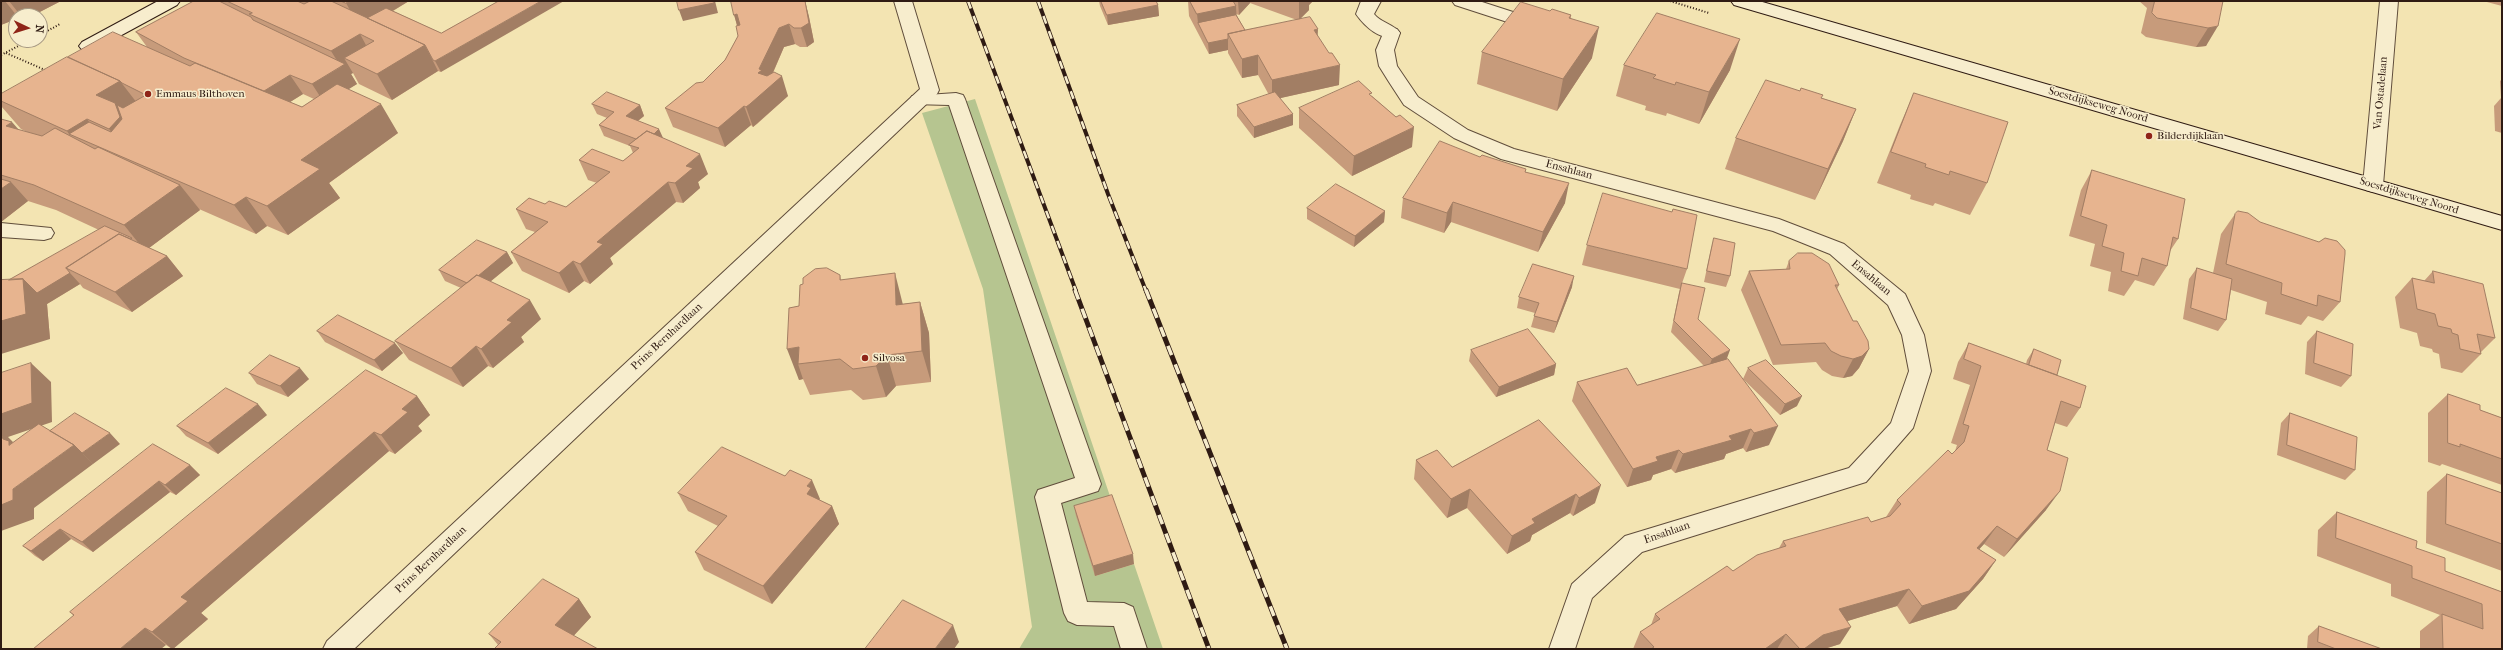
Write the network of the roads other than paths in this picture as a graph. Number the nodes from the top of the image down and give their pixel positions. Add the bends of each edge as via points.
1 (170, 1) edge
2 (903, 1) edge
3 (1372, 1) edge
4 (1461, 1) edge
5 (1740, 1) edge
6 (2389, 1) edge
7 (1551, 29) edge
8 (45, 70) edge
9 (919, 100) junction
10 (2373, 185) junction
11 (2502, 223) edge
12 (1, 230) edge
13 (44, 233) dead end
14 (336, 649) edge
15 (1134, 649) edge
16 (1562, 649) edge

1 - 8 street
2 - 9 street, Prins Bernhardlaan via 930,90
3 - 16 street, Ensahlaan via 1368,4 1365,14 1372,23 1391,33 1385,50 1388,66 1411,101 1428,114 1461,134 1508,154 1779,226 1837,249 1897,300 1912,335 1920,371 1901,428 1857,475 1634,544 1581,592
4 - 7 street
5 - 10 street, Soestdijkseweg Noord
6 - 10 street, Van Ostadelaan
9 - 14 street, Prins Bernhardlaan
9 - 15 street via 956,99 1089,484 1047,496 1077,613 1124,615
10 - 11 street, Soestdijkseweg Noord
12 - 13 street

